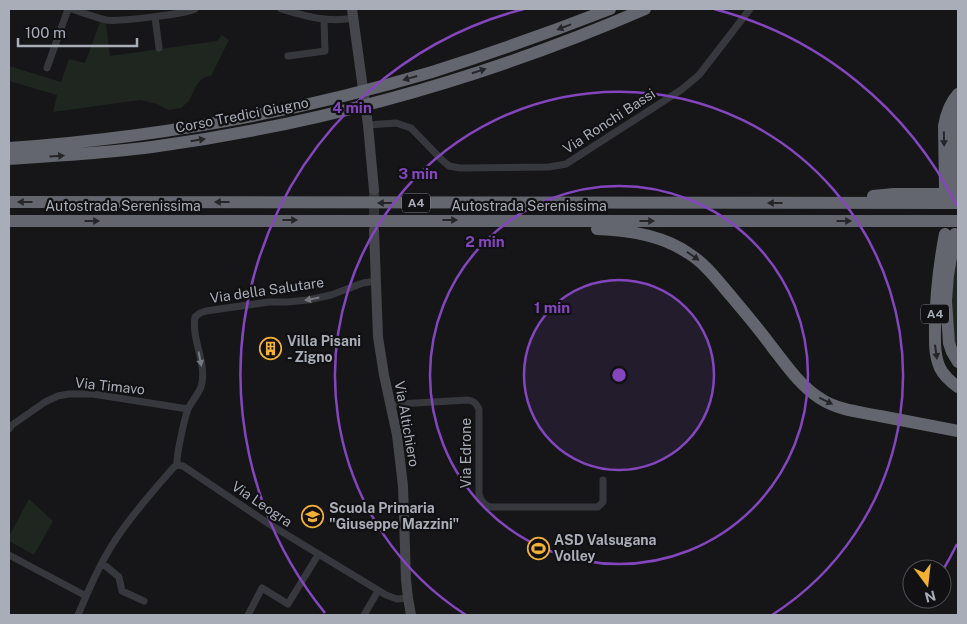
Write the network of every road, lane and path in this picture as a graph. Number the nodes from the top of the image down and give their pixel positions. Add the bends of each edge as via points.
1 (68, 9) edge
2 (72, 9) edge
3 (195, 9) edge
4 (281, 9) edge
5 (610, 9) edge
6 (645, 9) edge
7 (750, 9) edge
8 (352, 13) edge
9 (155, 16) junction
10 (324, 20) junction
11 (159, 48) dead end
12 (288, 56) dead end
13 (47, 68) dead end
14 (958, 94) edge
15 (958, 112) edge
16 (368, 125) junction
17 (9, 148) edge
18 (9, 159) edge
19 (374, 190) tunnel mouth
20 (952, 190) edge
21 (9, 202) edge
22 (824, 203) junction
23 (958, 203) edge
24 (528, 220) junction
25 (9, 221) edge
26 (952, 229) edge
27 (374, 234) tunnel mouth
28 (376, 281) junction
29 (958, 362) edge
30 (958, 387) edge
31 (391, 406) junction
32 (188, 409) junction
33 (9, 429) edge
34 (958, 431) edge
35 (180, 465) junction
36 (603, 480) dead end
37 (9, 555) edge
38 (318, 555) junction
39 (102, 563) junction
40 (378, 591) junction
41 (86, 596) junction
42 (408, 598) junction
43 (144, 601) dead end
44 (78, 615) edge
45 (248, 615) edge
46 (364, 615) edge
47 (412, 615) edge

1 - 13 street
2 - 9 street via 107,20
3 - 9 street
4 - 10 street
5 -> 17 highway, Corso Tredici Giugno via 509,47 326,100 193,127
18 -> 6 highway, Corso Tredici Giugno via 150,147 312,117 490,68
7 - 16 street, Via Ronchi Bassi via 698,75 682,90 566,164 460,168 442,160 411,128 396,123
8 - 10 street
8 - 16 street
9 - 11 street
10 - 12 street via 326,51
14 -> 20 highway via 944,126
15 - 20 highway via 954,126
16 - 19 street
20 - 22 highway
22 -> 21 highway, Autostrada Serenissima / A4
22 - 23 highway, Autostrada Serenissima / A4
25 -> 24 highway, Autostrada Serenissima / A4
24 -> 26 highway, Autostrada Serenissima / A4
24 -> 34 highway via 567,228 628,231 668,242 714,275 789,369 822,400 838,407
26 - 29 highway via 946,301 949,343
26 -> 30 highway, A4 via 937,282 935,345 940,368
27 - 28 street, Via Altichiero
28 - 31 street, Via Altichiero via 379,346
28 -> 32 street, Via della Salutare via 308,300 269,302 200,313 195,317 194,325 202,370 201,386
31 - 36 street, Via Edrone via 468,400 476,404 479,494 480,500 490,507 598,507 603,502
31 - 42 street, Via Altichiero via 403,486
32 - 33 street, Via Timavo via 93,394 69,394 45,402
32 - 35 street, Via della Salutare via 177,461
35 - 38 street, Via Leogra
35 - 39 street via 174,467 134,514
37 - 41 street
38 - 40 street, Via Leogra
38 - 45 street via 288,604 262,588
39 - 41 street
39 - 43 street via 119,577 122,591
40 - 42 street, Via Leogra via 397,600
40 - 46 street
41 - 44 street
42 - 47 street, Via Altichiero

